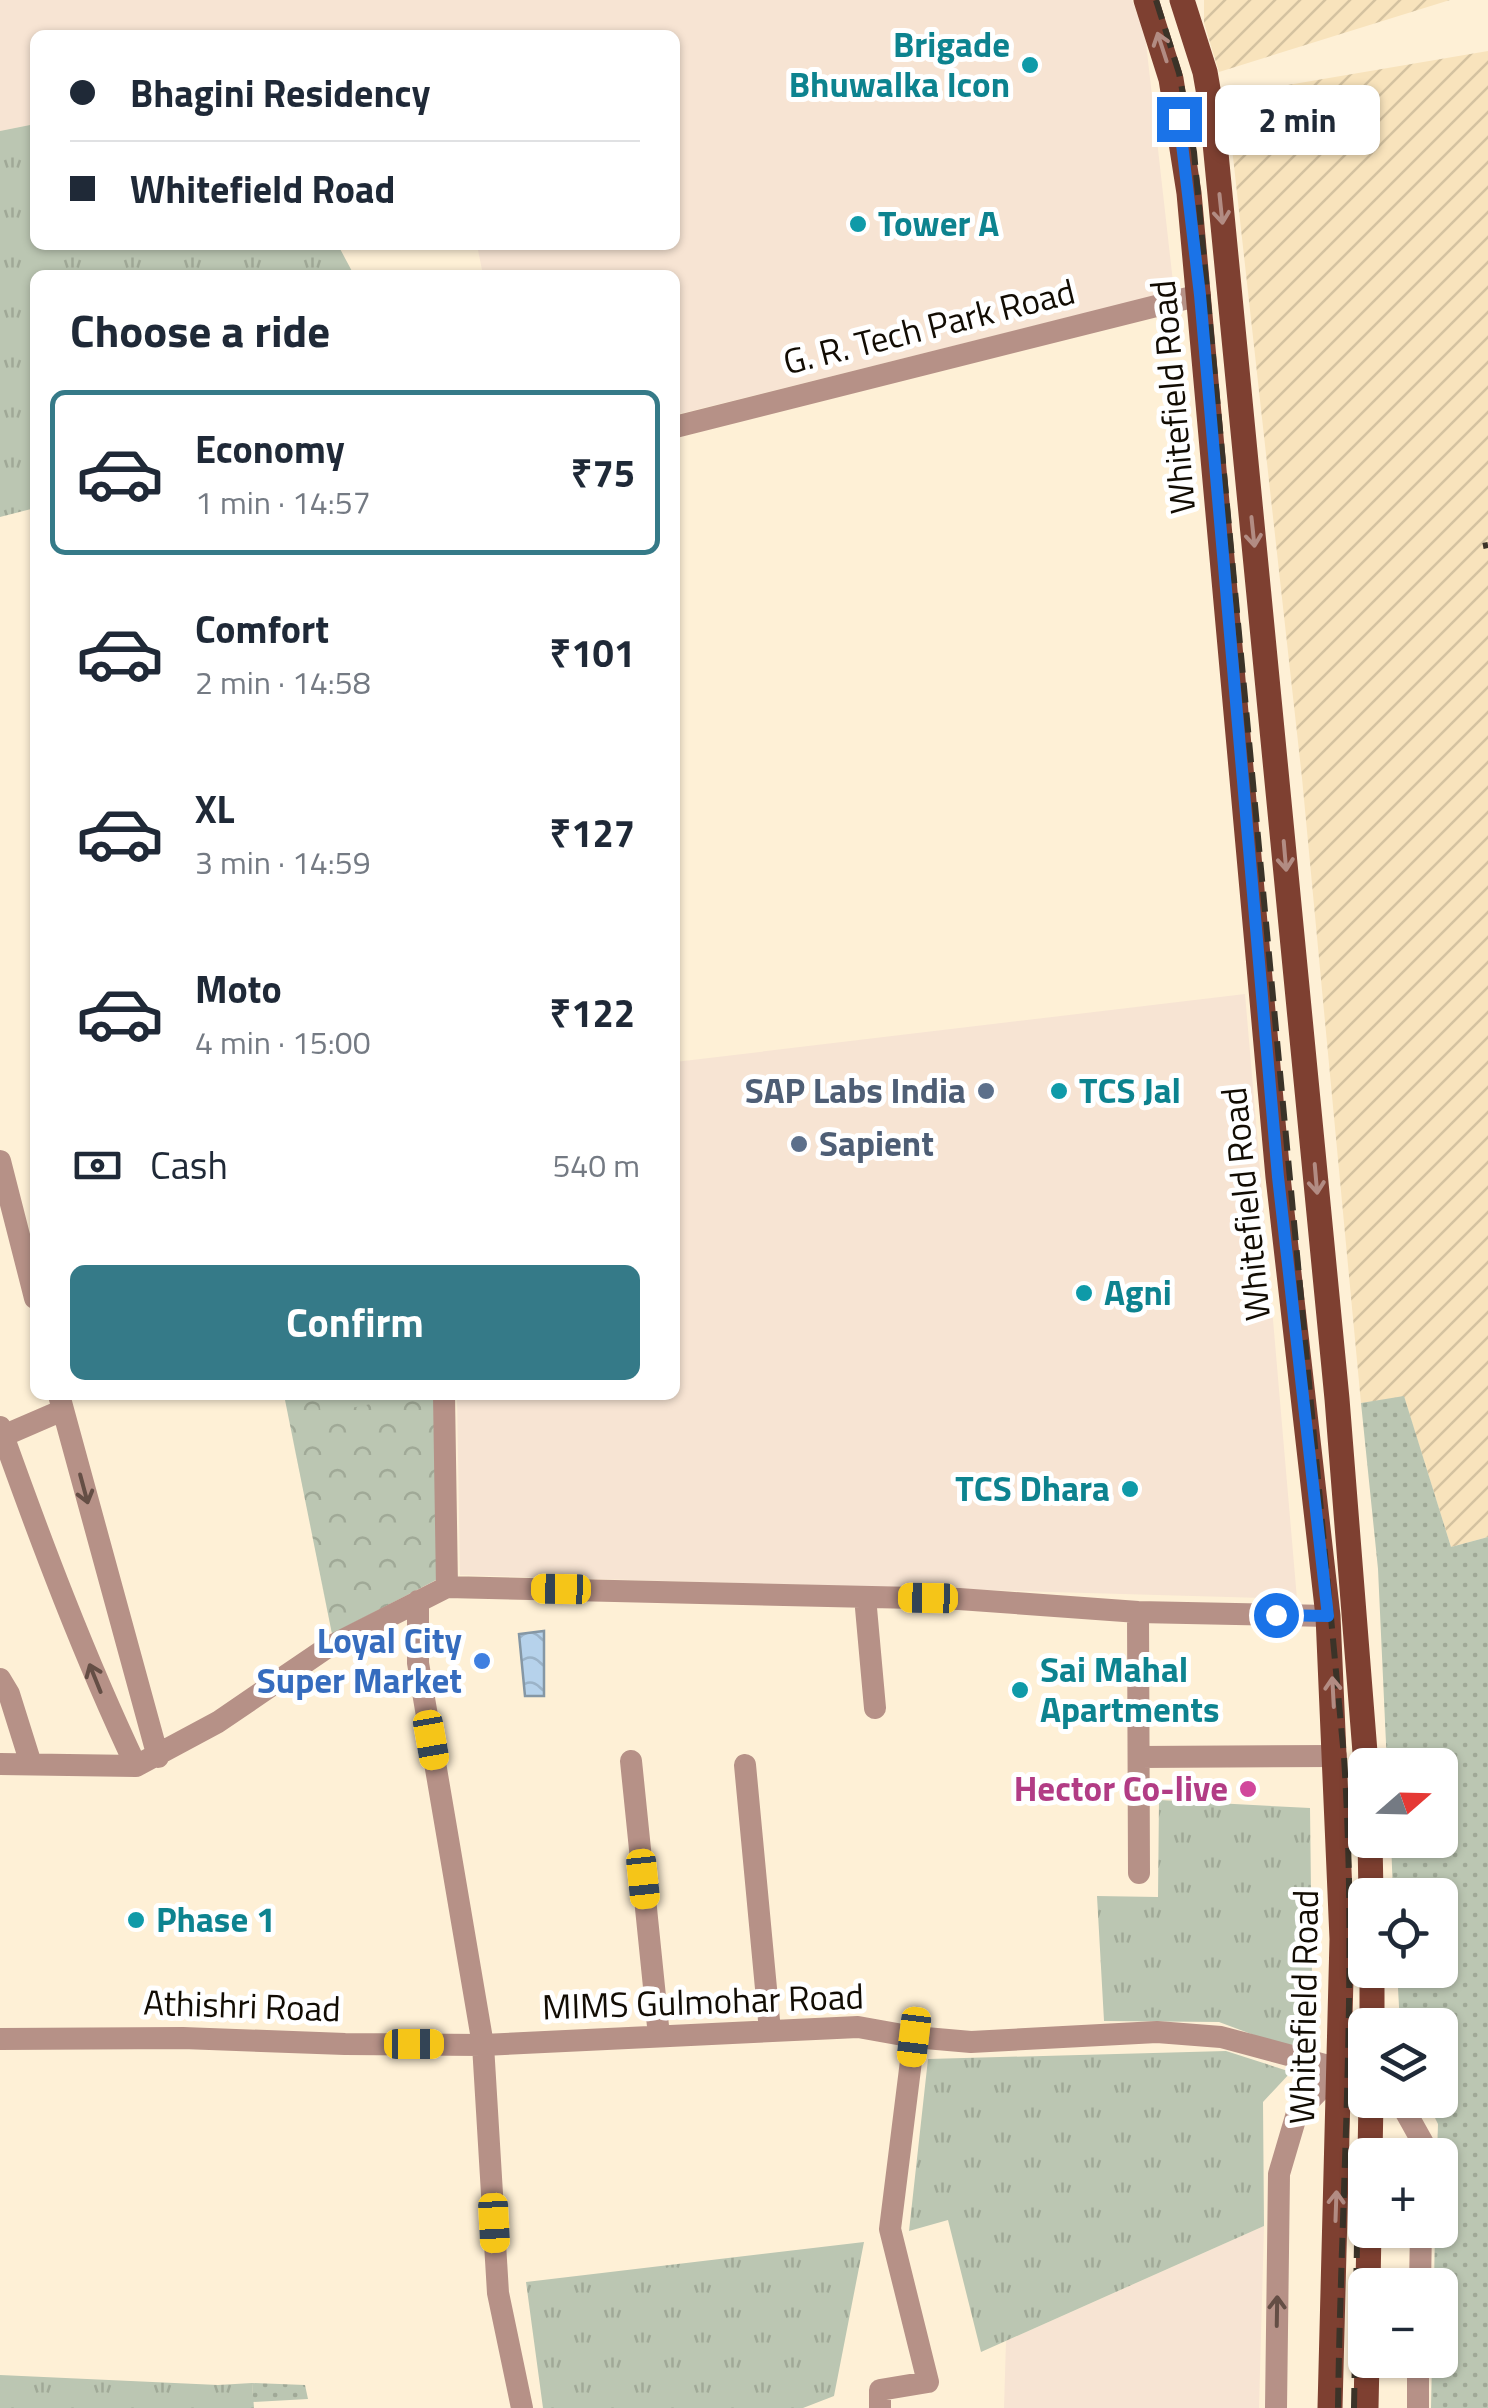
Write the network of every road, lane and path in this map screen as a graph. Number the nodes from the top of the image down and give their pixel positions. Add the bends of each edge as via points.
1 (1146, 0) edge
2 (1182, 0) edge
3 (1200, 295) junction
4 (680, 426) edge
5 (0, 1161) edge
6 (30, 1278) edge
7 (444, 1400) edge
8 (61, 1402) edge
9 (2, 1431) edge
10 (447, 1586) junction
11 (865, 1596) junction
12 (418, 1602) junction
13 (1138, 1612) junction
14 (1328, 1616) junction
15 (3, 1691) edge
16 (875, 1708) dead end
17 (1365, 1748) edge
18 (1336, 1756) junction
19 (158, 1757) junction
20 (1140, 1757) junction
21 (630, 1762) dead end
22 (0, 1764) edge
23 (32, 1764) junction
24 (745, 1765) dead end
25 (136, 1766) junction
26 (1139, 1873) dead end
27 (770, 2031) junction
28 (659, 2036) junction
29 (914, 2037) junction
30 (0, 2039) edge
31 (483, 2045) junction
32 (1340, 2069) junction
33 (1367, 2378) edge
34 (1418, 2378) edge
35 (880, 2399) edge
36 (522, 2408) edge
37 (1276, 2408) edge
38 (1330, 2408) edge
39 (1366, 2408) edge
40 (1418, 2408) edge

3 -> 1 main road, Whitefield Road via 1179,119
2 -> 17 main road, Whitefield Road via 1212,112
3 - 4 street, G. R. Tech Park Road
3 - 14 main road, Whitefield Road via 1278,1177
5 - 6 street
7 - 10 street
8 - 9 street
8 -> 19 street
25 -> 9 street via 55,1579
10 - 11 street
10 - 12 street
11 - 13 street
11 - 16 street
12 - 19 street via 325,1650
12 - 31 street via 418,1663
13 - 14 street
13 - 20 street
18 -> 14 main road, Whitefield Road
15 - 23 street
18 - 20 street
18 - 32 main road, Whitefield Road
19 - 25 street
20 - 26 street
21 - 28 street
22 - 23 street
23 - 25 street
24 - 27 street
27 - 28 street, MIMS Gulmohar Road
27 - 29 street, MIMS Gulmohar Road via 858,2026
28 - 31 street, MIMS Gulmohar Road
29 - 32 street, MIMS Gulmohar Road via 970,2042 1157,2032 1220,2037
29 - 35 street via 890,2230 928,2382
30 - 31 street, Athishri Road
31 - 36 street via 498,2293
37 -> 32 street via 1279,2174 1298,2113
38 -> 32 main road, Whitefield Road
33 - 39 main road
34 - 40 street

